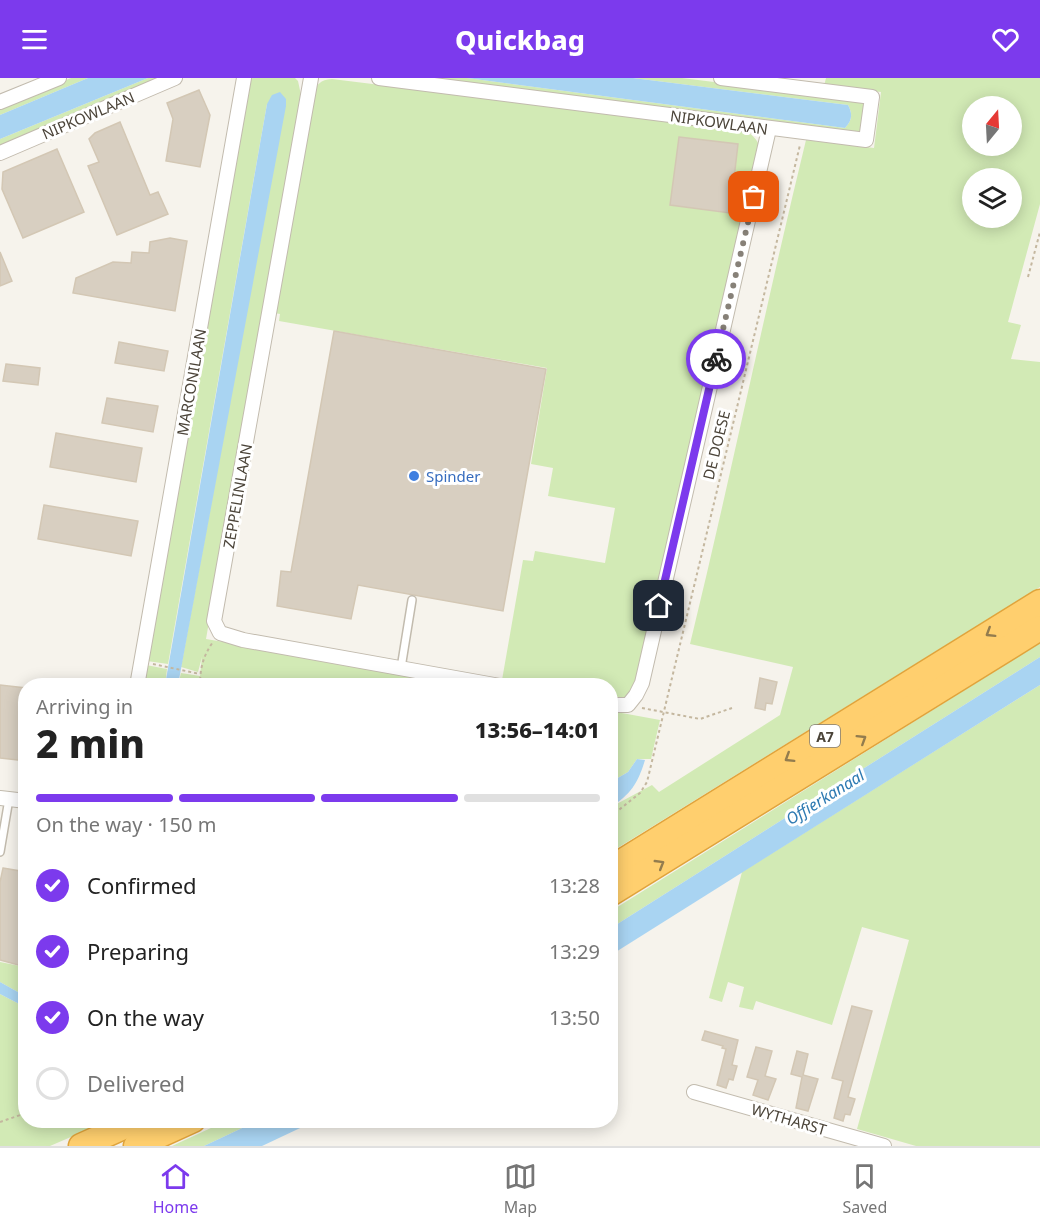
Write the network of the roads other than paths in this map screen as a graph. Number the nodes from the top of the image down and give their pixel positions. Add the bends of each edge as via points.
1 (59, 78) edge
2 (175, 78) edge
3 (244, 78) edge
4 (311, 78) edge
5 (379, 78) edge
6 (721, 78) edge
7 (0, 102) edge
8 (769, 129) junction
9 (0, 153) edge
10 (412, 600) dead end
11 (1040, 602) edge
12 (1040, 628) edge
13 (401, 668) junction
14 (138, 678) edge
15 (456, 678) edge
16 (618, 705) edge
17 (4, 798) edge
18 (0, 852) edge
19 (618, 864) edge
20 (618, 889) edge
21 (694, 1092) dead end
22 (122, 1128) edge
23 (175, 1128) edge
24 (81, 1146) edge
25 (136, 1146) edge
26 (884, 1146) edge

1 - 7 street
2 - 9 street, NIPKOWLAAN
3 - 14 street, MARCONILAAN
4 - 13 street, ZEPPELINLAAN via 214,621 220,633 243,640
5 - 8 street, NIPKOWLAAN
6 - 8 street, NIPKOWLAAN via 872,98 866,140
8 - 16 street via 642,683 628,705
10 - 13 lane
11 -> 19 highway, A7
20 -> 12 highway, A7
13 - 15 street
17 - 18 lane
21 - 26 street, WYTHARST
22 - 24 highway
23 - 25 highway

